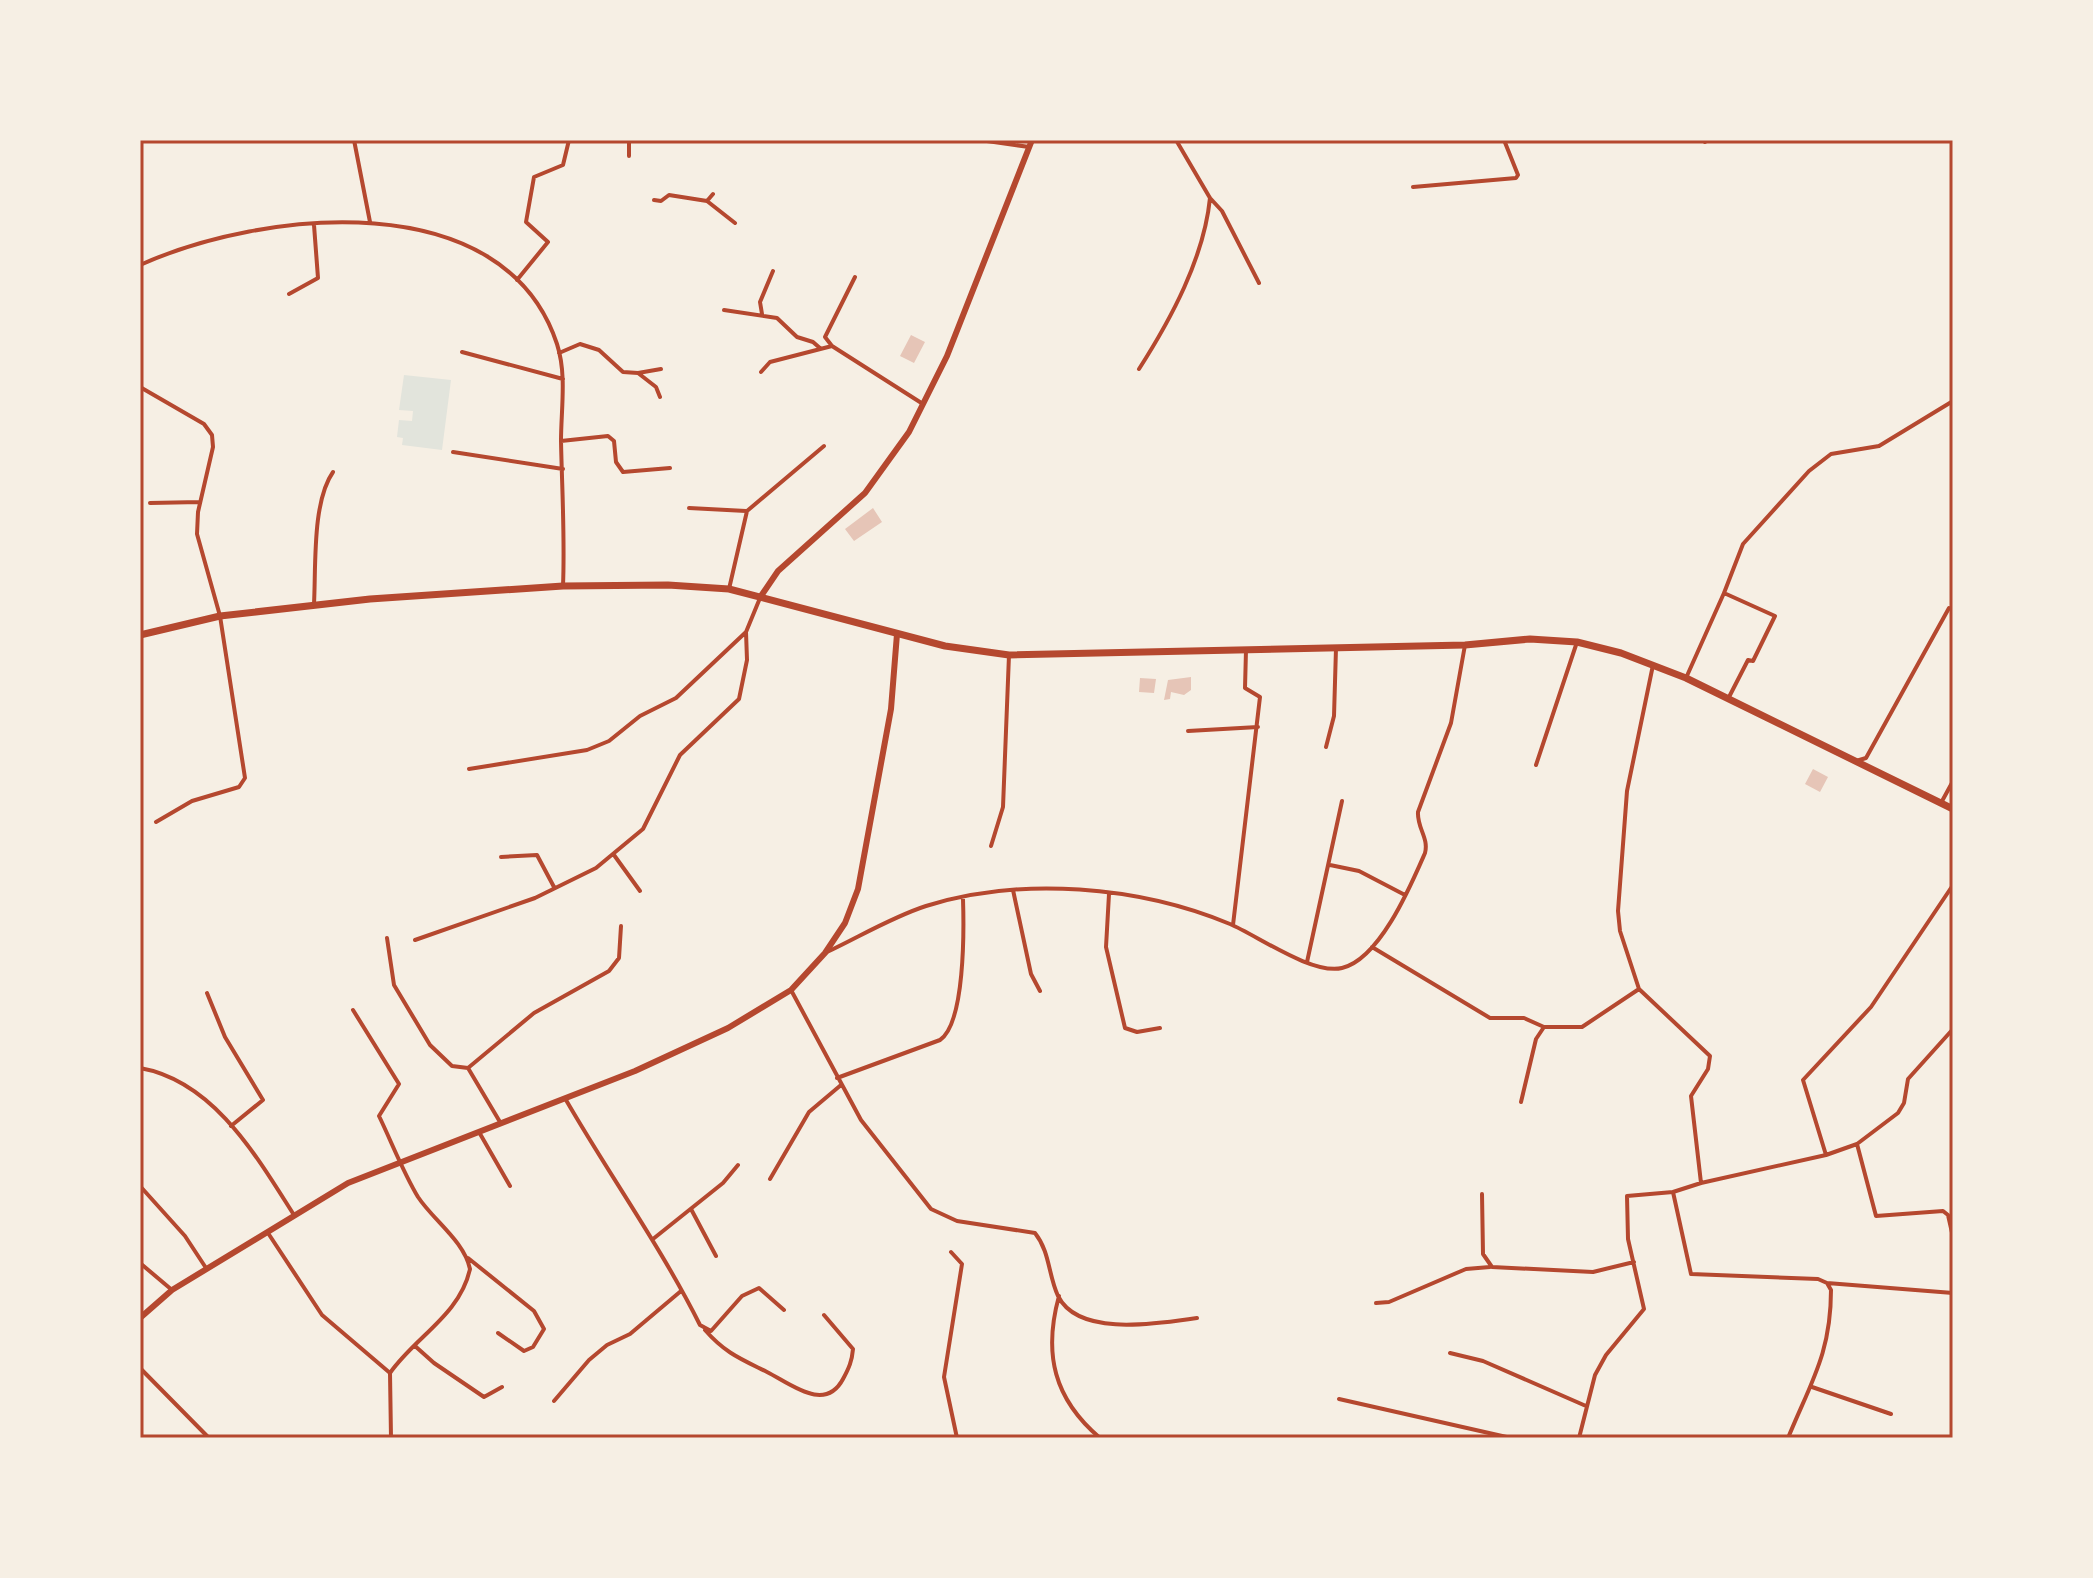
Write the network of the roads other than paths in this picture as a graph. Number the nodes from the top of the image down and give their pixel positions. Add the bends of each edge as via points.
1 (354, 140) edge
2 (569, 140) edge
3 (629, 140) edge
4 (980, 140) edge
5 (1176, 140) edge
6 (1504, 140) edge
7 (1030, 144) edge
8 (629, 156) dead end
9 (1413, 187) dead end
10 (713, 194) dead end
11 (1210, 198) junction
12 (654, 200) dead end
13 (707, 201) junction
14 (370, 222) junction
15 (735, 223) dead end
16 (314, 225) junction
17 (140, 265) edge
18 (773, 271) dead end
19 (855, 277) dead end
20 (517, 280) junction
21 (1259, 283) dead end
22 (289, 294) dead end
23 (724, 310) dead end
24 (762, 314) junction
25 (832, 346) junction
26 (821, 349) junction
27 (462, 352) dead end
28 (559, 353) junction
29 (661, 369) dead end
30 (1139, 369) dead end
31 (761, 372) dead end
32 (638, 373) junction
33 (563, 379) junction
34 (140, 387) edge
35 (660, 397) dead end
36 (1953, 401) edge
37 (923, 404) junction
38 (561, 441) junction
39 (824, 446) dead end
40 (453, 452) dead end
41 (670, 468) dead end
42 (563, 469) junction
43 (333, 472) dead end
44 (200, 502) junction
45 (150, 503) dead end
46 (689, 508) dead end
47 (747, 511) junction
48 (563, 586) junction
49 (729, 589) junction
50 (1724, 593) junction
51 (761, 596) junction
52 (313, 606) junction
53 (1949, 608) dead end
54 (220, 616) junction
55 (746, 632) junction
56 (897, 634) junction
57 (140, 635) edge
58 (1577, 642) junction
59 (1465, 645) junction
60 (1246, 648) junction
61 (1336, 648) junction
62 (1009, 655) junction
63 (1653, 665) junction
64 (1686, 678) junction
65 (1728, 699) junction
66 (1258, 727) junction
67 (1188, 731) dead end
68 (1326, 747) dead end
69 (1853, 762) junction
70 (1536, 765) dead end
71 (469, 769) dead end
72 (1953, 781) edge
73 (1342, 801) dead end
74 (1941, 803) junction
75 (1953, 809) edge
76 (156, 822) dead end
77 (991, 846) dead end
78 (614, 855) junction
79 (501, 857) dead end
80 (1330, 865) junction
81 (1953, 885) edge
82 (554, 887) junction
83 (1013, 890) junction
84 (640, 891) dead end
85 (1109, 894) junction
86 (1405, 895) junction
87 (963, 898) junction
88 (1233, 925) junction
89 (621, 926) dead end
90 (387, 938) dead end
91 (415, 940) dead end
92 (1372, 947) junction
93 (825, 953) junction
94 (1307, 962) junction
95 (1639, 989) junction
96 (791, 990) junction
97 (1040, 991) dead end
98 (207, 993) dead end
99 (353, 1010) dead end
100 (1544, 1027) junction
101 (1160, 1028) dead end
102 (1953, 1029) edge
103 (140, 1068) edge
104 (468, 1068) junction
105 (837, 1078) junction
106 (841, 1085) junction
107 (566, 1100) junction
108 (1521, 1102) dead end
109 (500, 1122) junction
110 (231, 1126) junction
111 (479, 1132) junction
112 (1857, 1144) junction
113 (1826, 1155) junction
114 (401, 1161) junction
115 (738, 1165) dead end
116 (770, 1179) dead end
117 (1701, 1183) junction
118 (140, 1186) edge
119 (510, 1186) dead end
120 (1673, 1192) junction
121 (1482, 1194) dead end
122 (691, 1209) junction
123 (294, 1215) junction
124 (266, 1231) junction
125 (1953, 1237) edge
126 (653, 1239) junction
127 (951, 1252) dead end
128 (716, 1256) dead end
129 (468, 1258) junction
130 (1634, 1262) junction
131 (140, 1263) edge
132 (1492, 1267) junction
133 (206, 1268) junction
134 (1827, 1283) junction
135 (172, 1290) junction
136 (681, 1291) junction
137 (1953, 1293) edge
138 (1059, 1296) junction
139 (1376, 1303) dead end
140 (784, 1310) dead end
141 (824, 1315) dead end
142 (140, 1318) edge
143 (1197, 1318) dead end
144 (704, 1328) junction
145 (498, 1333) dead end
146 (415, 1346) junction
147 (1450, 1353) dead end
148 (140, 1368) edge
149 (390, 1373) junction
150 (502, 1387) dead end
151 (1812, 1387) junction
152 (1339, 1399) dead end
153 (554, 1401) dead end
154 (1586, 1406) junction
155 (1891, 1414) dead end
156 (209, 1438) edge
157 (391, 1438) edge
158 (957, 1438) edge
159 (1100, 1438) edge
160 (1511, 1438) edge
161 (1579, 1438) edge
162 (1788, 1438) edge

1 - 14 street
2 - 20 street via 563,165 534,177 526,222 548,242
3 - 8 street
4 - 7 street
5 - 11 street
6 - 9 street via 1516,178
7 - 37 street
10 - 13 street
11 - 21 street
11 - 30 street via 1207,227 1178,301
12 - 13 street via 669,195
13 - 15 street
14 - 16 street
14 - 20 street via 479,249
16 - 17 street via 232,237
16 - 22 street via 318,278
18 - 24 street via 760,302
19 - 25 street via 825,337
20 - 28 street via 540,307
23 - 24 street
24 - 26 street via 777,318 797,337
25 - 26 street
25 - 37 street
26 - 31 street via 770,362
27 - 33 street
28 - 32 street via 580,344 599,350 623,372
28 - 33 street
29 - 32 street
32 - 35 street
33 - 38 street
34 - 44 street via 209,429 213,447
36 - 50 street via 1879,446 1831,454 1809,471 1743,544
37 - 51 street via 865,493 778,571
38 - 41 street via 608,436 623,472
38 - 42 street
39 - 47 street
40 - 42 street
42 - 48 street
43 - 52 street via 320,508
44 - 45 street
44 - 54 street via 197,534
46 - 47 street
47 - 49 street
48 - 49 main road
48 - 52 main road
49 - 51 main road
50 - 64 street
50 - 65 street via 1775,616
51 - 55 street
51 - 56 main road
52 - 54 main road
53 - 69 street via 1866,758
54 - 57 main road
54 - 76 street via 245,778 239,787 192,801
55 - 71 street via 676,698 595,748
55 - 78 street via 739,699 680,755 643,829
56 - 62 main road
56 - 93 street via 889,724 858,889 845,923
58 - 59 main road via 1530,639
58 - 63 main road
58 - 70 street
59 - 61 main road
59 - 86 street via 1451,723 1418,812 1427,846
60 - 61 main road
60 - 62 main road
60 - 66 street via 1243,679 1245,688 1260,697
61 - 68 street via 1334,716
62 - 77 street via 1003,807
63 - 64 main road
63 - 95 street via 1627,791 1618,911
64 - 65 main road
65 - 69 main road
66 - 67 street
66 - 88 street
69 - 74 main road
72 - 74 street
73 - 80 street
74 - 75 main road
78 - 82 street
78 - 84 street
79 - 82 street via 537,855
80 - 86 street via 1359,871
80 - 94 street
81 - 113 street via 1871,1007 1803,1080
82 - 91 street via 514,908
83 - 85 street via 1064,887
83 - 87 street
83 - 97 street via 1031,974
85 - 88 street
85 - 101 street via 1106,947 1125,1028
86 - 92 street
87 - 93 street via 926,906
87 - 105 street via 952,1029 940,1040
88 - 94 street
89 - 104 street via 619,958 609,971 534,1013
90 - 104 street via 394,985 430,1045 452,1066
92 - 94 street via 1340,969
92 - 100 street via 1490,1018 1524,1018
93 - 96 street
95 - 100 street via 1582,1027
95 - 117 street via 1710,1056 1691,1096
96 - 105 street
96 - 107 street via 704,1040
98 - 110 street via 225,1037 263,1100
99 - 114 street via 399,1084 379,1116
100 - 108 street via 1536,1039
102 - 112 street via 1908,1079 1898,1113
103 - 110 street via 162,1074 200,1097
104 - 109 street
105 - 106 street
106 - 116 street via 809,1112
106 - 138 street via 861,1120 931,1209 957,1221 1035,1233 1044,1245
107 - 109 street
107 - 126 street
109 - 111 street
110 - 123 street
111 - 114 street
111 - 119 street
112 - 113 street
112 - 125 street via 1876,1216 1943,1211
113 - 117 street
114 - 123 street via 348,1183
114 - 129 street via 438,1226
115 - 122 street
117 - 120 street
118 - 133 street
120 - 130 street via 1627,1196
120 - 134 street via 1691,1274
121 - 132 street via 1483,1254
122 - 126 street
122 - 128 street
123 - 124 street
124 - 133 street
124 - 149 street via 322,1315
126 - 136 street
127 - 158 street via 962,1264 944,1377
129 - 145 street via 534,1311 544,1329 524,1351
129 - 146 street via 470,1269 459,1294
130 - 132 street via 1593,1272
130 - 154 street via 1644,1309 1606,1355
131 - 135 street
132 - 139 street via 1466,1269
133 - 135 street
134 - 137 street
134 - 151 street via 1831,1311
135 - 142 street
136 - 144 street
136 - 153 street via 589,1360
138 - 143 street via 1083,1317 1108,1323 1144,1325
138 - 159 street via 1052,1342 1060,1391
140 - 144 street via 759,1288 751,1289 711,1331
141 - 144 street via 853,1349 839,1386 824,1396 803,1393 722,1350
146 - 149 street
146 - 150 street via 484,1397
147 - 154 street via 1483,1361
148 - 156 street
149 - 157 street
151 - 155 street
151 - 162 street
152 - 160 street
154 - 161 street

